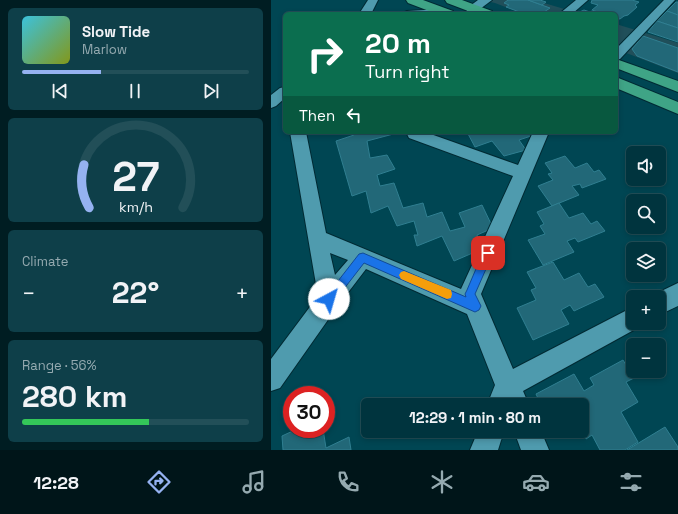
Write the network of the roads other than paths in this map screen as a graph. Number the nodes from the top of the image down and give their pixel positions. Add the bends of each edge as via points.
1 (373, 0) edge
2 (412, 0) edge
3 (451, 0) edge
4 (486, 0) edge
5 (583, 0) edge
6 (670, 0) edge
7 (472, 8) junction
8 (366, 12) edge
9 (443, 12) edge
10 (482, 12) edge
11 (568, 12) edge
12 (618, 54) edge
13 (618, 64) edge
14 (283, 79) edge
15 (618, 83) edge
16 (678, 87) edge
17 (271, 88) edge
18 (283, 93) edge
19 (271, 103) edge
20 (678, 108) edge
21 (298, 134) edge
22 (414, 134) edge
23 (540, 134) edge
24 (523, 173) junction
25 (318, 238) junction
26 (363, 257) junction
27 (678, 294) edge
28 (329, 299) junction
29 (666, 300) edge
30 (475, 306) junction
31 (626, 322) edge
32 (271, 378) edge
33 (508, 398) edge
34 (488, 438) edge
35 (530, 438) edge
36 (484, 450) edge
37 (535, 450) edge

1 - 8 street
2 - 9 main road
3 - 7 main road
4 - 7 street
5 - 11 street
6 - 12 street
7 - 10 main road
13 - 16 main road
14 - 17 street
15 - 20 main road
18 - 19 street
21 - 25 street
22 - 24 street
23 - 24 street
24 - 30 street via 470,294
25 - 26 street
25 - 28 street
26 - 28 street
26 - 30 street
27 - 29 street
28 - 32 street
30 - 33 street
31 - 33 street
34 - 36 street
35 - 37 street

